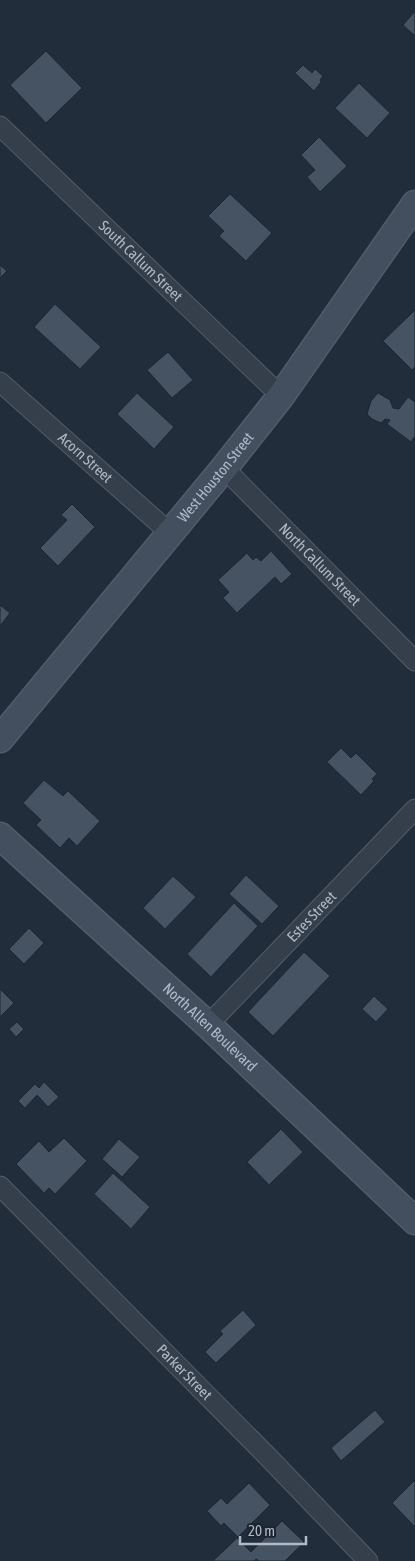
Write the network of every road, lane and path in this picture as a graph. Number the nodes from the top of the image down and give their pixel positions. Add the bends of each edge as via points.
1 (0, 126) edge
2 (415, 204) edge
3 (0, 382) edge
4 (281, 396) junction
5 (224, 468) junction
6 (170, 533) junction
7 (415, 661) edge
8 (0, 739) edge
9 (415, 809) edge
10 (0, 836) edge
11 (208, 1025) junction
12 (0, 1186) edge
13 (415, 1221) edge
14 (368, 1561) edge

1 - 4 street, South Callum Street
2 - 4 main road, West Houston Street
3 - 6 street, Acorn Street
4 - 5 main road, West Houston Street
5 - 6 main road, West Houston Street
5 - 7 street, North Callum Street
6 - 8 main road, West Houston Street
9 - 11 street, Estes Street
10 - 11 main road, North Allen Boulevard
11 - 13 main road, North Allen Boulevard
12 - 14 street, Parker Street

